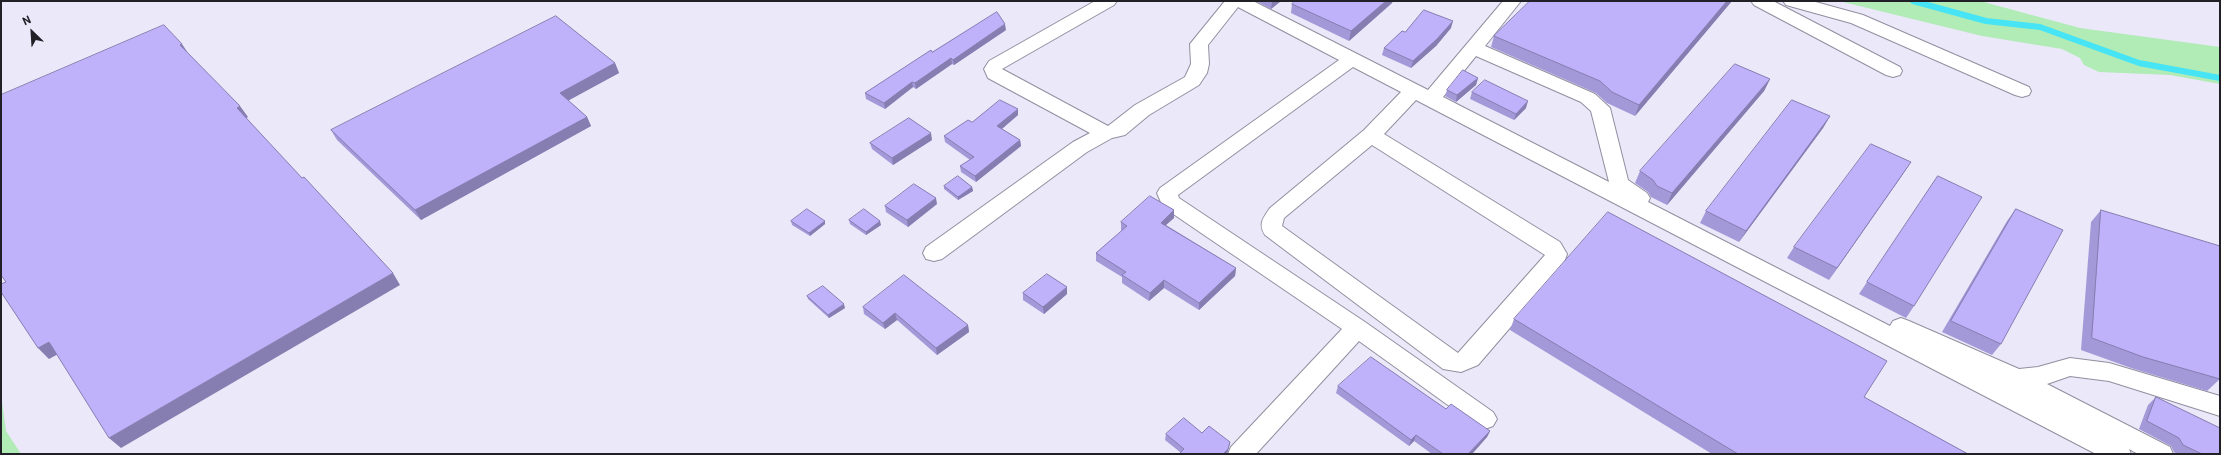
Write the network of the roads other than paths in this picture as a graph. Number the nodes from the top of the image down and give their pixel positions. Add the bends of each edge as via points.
1 (1108, 1) edge
2 (1234, 1) edge
3 (1240, 1) edge
4 (1512, 1) edge
5 (1760, 1) edge
6 (1792, 1) edge
7 (1472, 47) junction
8 (1352, 59) junction
9 (1893, 71) dead end
10 (2022, 91) dead end
11 (1422, 95) junction
12 (1106, 133) junction
13 (1371, 135) junction
14 (934, 253) dead end
15 (1357, 328) junction
16 (2017, 379) junction
17 (2220, 406) edge
18 (1485, 419) dead end
19 (1240, 454) edge
20 (2119, 454) edge
21 (2161, 454) edge

1 - 12 street via 993,69 995,74
2 - 12 street via 1199,44 1199,68 1192,81 1142,110 1118,130
3 - 8 street
4 - 7 street
5 - 9 street
6 - 10 street via 1857,19
7 - 11 street
7 - 16 street via 1595,103 1600,108 1620,184 1632,194 1792,278
8 - 11 street
8 - 15 street via 1169,190 1167,196 1170,202
11 - 13 street
11 - 20 street
12 - 14 street via 1080,147
13 - 13 street via 1277,213 1271,222 1272,230 1451,362 1461,363 1470,358 1555,260 1556,254 1552,248
15 - 18 street
15 - 19 street
16 - 17 street via 2038,377 2070,367 2109,372
16 - 21 street

